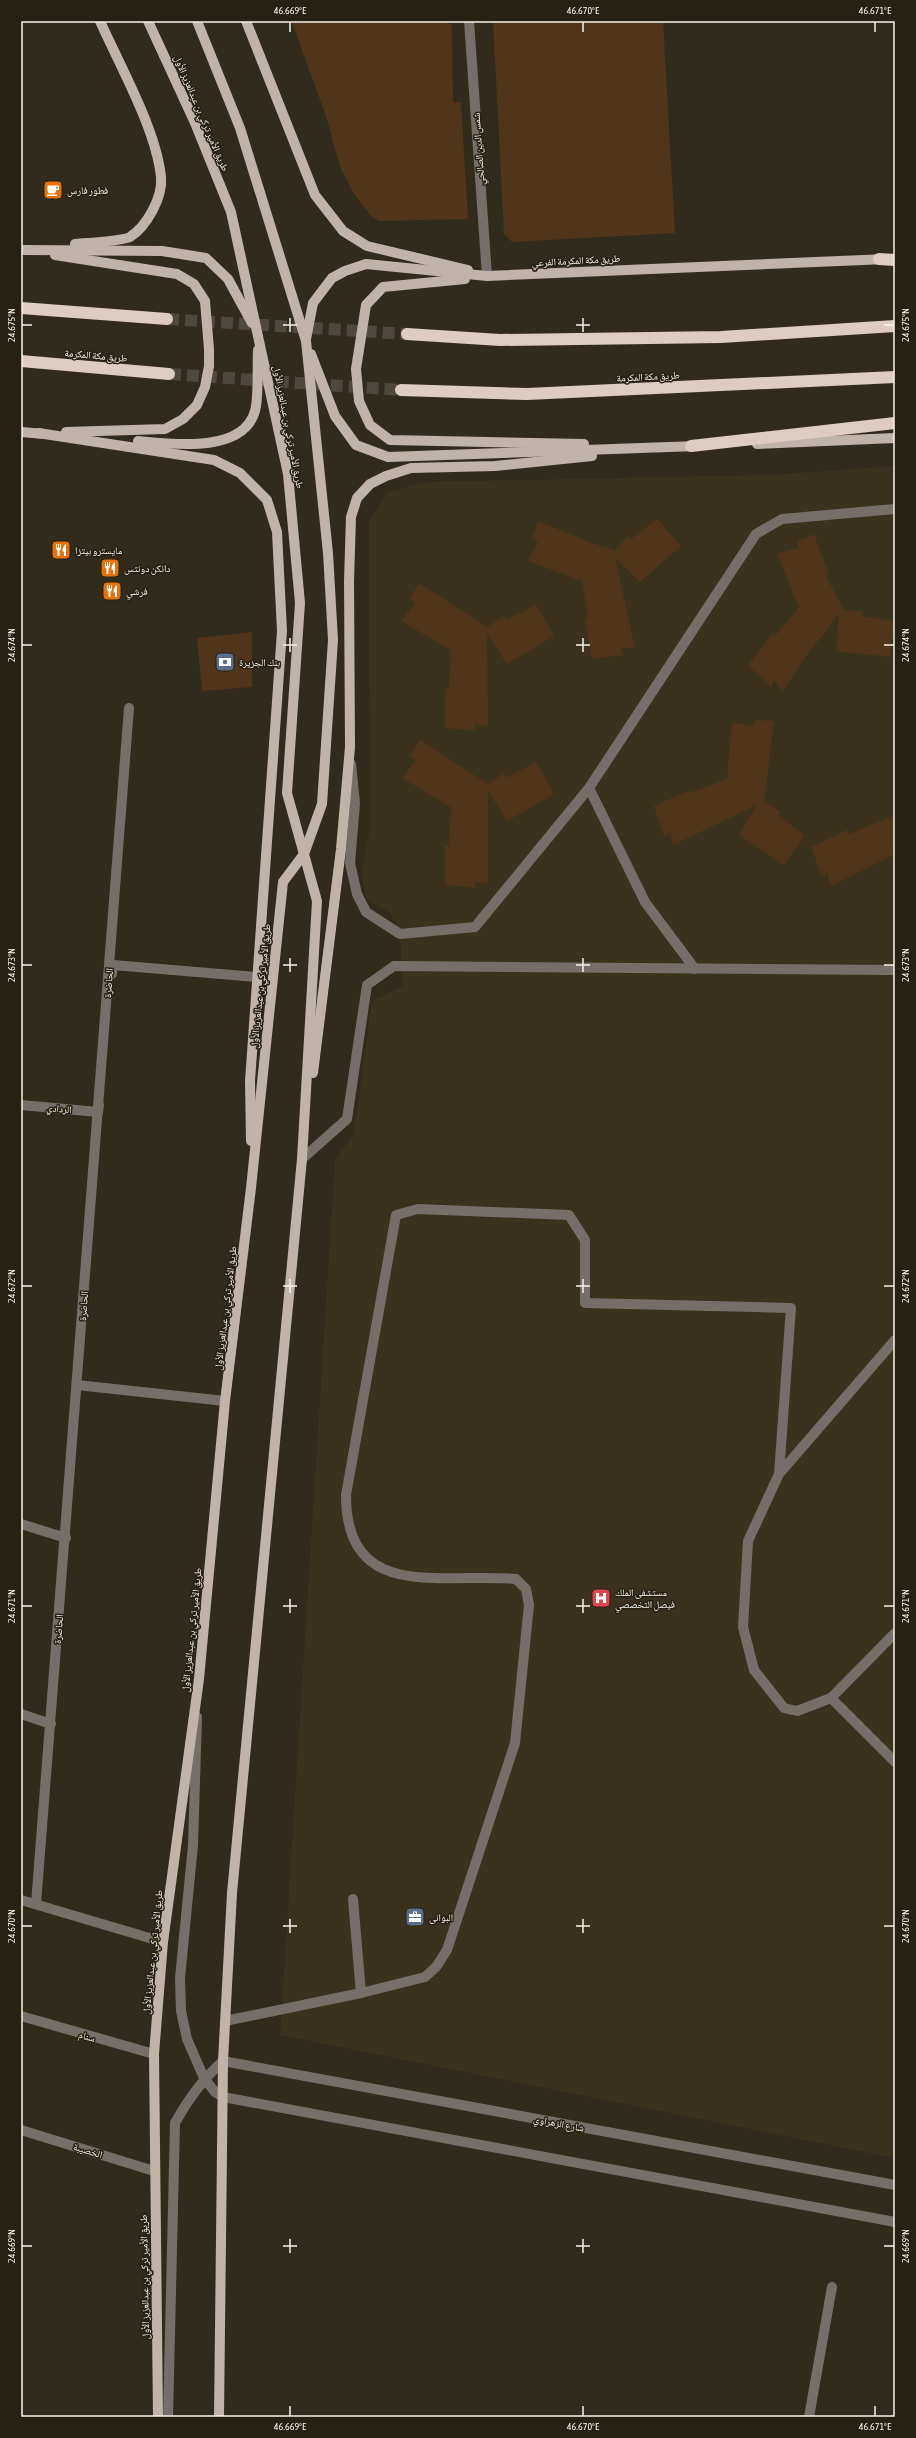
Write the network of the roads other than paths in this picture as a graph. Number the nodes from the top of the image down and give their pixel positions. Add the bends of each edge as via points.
1 (100, 21) edge
2 (148, 21) edge
3 (197, 21) edge
4 (246, 21) edge
5 (468, 21) edge
6 (22, 250) edge
7 (879, 259) joint
8 (895, 259) edge
9 (486, 276) junction
10 (21, 308) edge
11 (167, 319) tunnel mouth
12 (895, 326) edge
13 (407, 334) tunnel mouth
14 (259, 335) junction
15 (306, 341) junction
16 (21, 361) edge
17 (169, 374) tunnel mouth
18 (895, 377) edge
19 (401, 390) tunnel mouth
20 (895, 423) edge
21 (21, 432) edge
22 (38, 433) junction
23 (895, 438) edge
24 (691, 446) junction
25 (895, 509) edge
26 (129, 708) dead end
27 (350, 747) junction
28 (589, 788) junction
29 (304, 854) junction
30 (695, 969) junction
31 (895, 970) edge
32 (257, 977) junction
33 (21, 1105) edge
34 (98, 1112) junction
35 (302, 1159) junction
36 (251, 1188) junction
37 (895, 1340) edge
38 (77, 1384) junction
39 (226, 1401) junction
40 (779, 1474) junction
41 (21, 1524) edge
42 (66, 1538) junction
43 (895, 1633) edge
44 (199, 1679) junction
45 (831, 1698) junction
46 (21, 1714) edge
47 (51, 1724) junction
48 (895, 1762) edge
49 (353, 1899) dead end
50 (21, 1900) edge
51 (36, 1904) junction
52 (163, 1942) junction
53 (361, 1993) junction
54 (21, 2016) edge
55 (225, 2020) junction
56 (154, 2054) junction
57 (223, 2061) junction
58 (204, 2078) junction
59 (223, 2097) junction
60 (21, 2130) edge
61 (154, 2171) junction
62 (895, 2185) edge
63 (895, 2222) edge
64 (832, 2287) dead end
65 (158, 2417) edge
66 (168, 2417) edge
67 (220, 2417) edge
68 (808, 2417) edge

1 - 6 main road via 151,134 161,178 158,194 148,219 129,238
2 - 14 main road, طريق الأمير تركي بن عبدالعزيز الأول via 195,123 231,212
3 - 15 main road, طريق الأمير تركي بن عبدالعزيز الأول via 240,128
4 - 9 main road via 315,195 343,231 367,246
5 - 9 street, شمس الدين الصالحي
6 - 14 main road via 162,251 206,258 228,279
6 - 22 main road via 177,274 194,284 205,301 209,349 205,387 196,405 183,419 165,429
7 - 8 highway
7 - 9 main road, طريق مكة المكرمة الفرعي
9 - 15 main road, طريق مكة المكرمة الفرعي via 366,264 346,271 332,278 313,303
9 - 24 main road via 383,287 366,305 356,369 359,401 370,425 390,440
10 - 11 highway
12 - 13 highway via 721,337 500,340
14 - 22 main road via 255,412 244,429 228,438 192,446
14 - 29 main road, طريق الأمير تركي بن عبدالعزيز الأول via 288,474 300,603 287,793
15 - 24 main road via 335,416 356,444 388,457
15 - 29 main road, طريق الأمير تركي بن عبدالعزيز الأول via 328,553 333,640 322,804
16 - 17 highway, طريق مكة المكرمة
18 - 19 highway, طريق مكة المكرمة via 527,394
20 - 24 highway
21 - 22 main road
22 - 32 main road via 214,460 240,473 267,500 277,532 282,631
23 - 24 main road
24 - 27 main road via 495,466 411,468 370,484 358,498 351,517
25 - 28 street via 782,520 756,534
26 - 34 street, الحاضرة
27 - 28 street via 354,803 350,863 357,894 366,912 400,934 475,926
27 - 35 main road via 341,849
28 - 30 street via 644,902
29 - 35 main road, طريق الأمير تركي بن عبدالعزيز الأول via 317,901
29 - 36 main road, طريق الأمير تركي بن عبدالعزيز الأول via 283,882
30 - 31 street
30 - 35 street via 394,966 367,985 347,1119
32 - 34 street via 113,965
32 - 36 main road via 250,1081
33 - 34 street, الردادي
34 - 38 street, الحاضرة
35 - 55 main road, طريق الأمير تركي بن عبدالعزيز الأول via 232,1893
36 - 39 main road, طريق الأمير تركي بن عبدالعزيز الأول
37 - 40 street
38 - 39 street
38 - 42 street, الحاضرة
39 - 44 main road, طريق الأمير تركي بن عبدالعزيز الأول
40 - 45 street via 748,1541 743,1627 754,1670 784,1708 797,1710
40 - 53 street via 791,1308 585,1302 585,1240 569,1215 418,1209 396,1215 346,1495 348,1522 358,1549 386,1571 407,1577 516,1579 526,1589 529,1605 516,1742 447,1950 436,1967 425,1977
41 - 42 street
42 - 47 street, الحاضرة
43 - 45 street
44 - 52 main road, طريق الأمير تركي بن عبدالعزيز الأول
44 - 58 street via 193,1845 180,1978 181,2011 187,2039
45 - 48 street
46 - 47 street
47 - 51 street, الحاضرة
49 - 53 street
50 - 51 street
51 - 52 street
52 - 56 main road, طريق الأمير تركي بن عبدالعزيز الأول
53 - 55 street
54 - 56 street, سنام
55 - 57 main road, طريق الأمير تركي بن عبدالعزيز الأول
56 - 61 main road, طريق الأمير تركي بن عبدالعزيز الأول
57 - 58 street
57 - 59 main road, طريق الأمير تركي بن عبدالعزيز الأول
57 - 62 street, شارع الزهراوي
58 - 59 street via 215,2092
58 - 66 street via 184,2105 175,2123
59 - 63 street
59 - 67 main road, طريق الأمير تركي بن عبدالعزيز الأول
60 - 61 street, الخصيبة
61 - 65 main road, طريق الأمير تركي بن عبدالعزيز الأول
64 - 68 street

